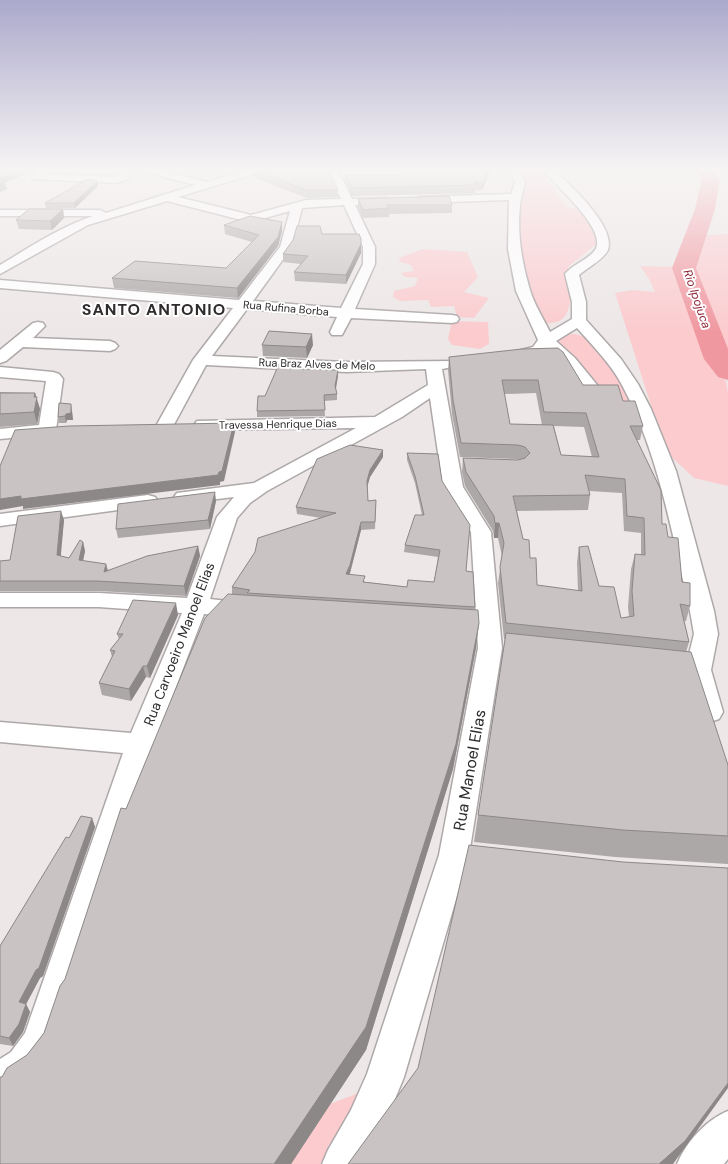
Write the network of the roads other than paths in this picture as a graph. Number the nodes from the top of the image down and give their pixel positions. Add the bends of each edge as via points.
1 (88, 223) edge
2 (268, 223) edge
3 (293, 223) edge
4 (357, 223) edge
5 (514, 223) edge
6 (595, 223) edge
7 (292, 229) junction
8 (0, 270) edge
9 (0, 284) edge
10 (242, 304) junction
11 (344, 313) junction
12 (452, 319) dead end
13 (579, 321) junction
14 (38, 326) dead end
15 (337, 332) dead end
16 (546, 340) junction
17 (19, 342) junction
18 (110, 346) dead end
19 (0, 358) edge
20 (494, 359) edge
21 (201, 360) junction
22 (0, 372) edge
23 (443, 372) junction
24 (592, 390) edge
25 (377, 422) junction
26 (146, 426) edge
27 (165, 426) junction
28 (0, 434) edge
29 (260, 487) junction
30 (0, 520) edge
31 (0, 600) edge
32 (196, 606) junction
33 (264, 610) edge
34 (715, 729) edge
35 (0, 732) edge
36 (140, 744) junction
37 (0, 1078) edge
38 (728, 1130) edge
39 (342, 1164) edge
40 (697, 1164) edge

1 - 8 street
2 - 7 street
3 - 7 street
4 - 11 street via 368,247 369,264
5 - 16 street via 514,249 523,291
6 - 13 street via 604,247 572,274 579,302
7 - 10 street via 286,247
9 - 10 street, Rua Rufina Borba
10 - 11 street, Rua Rufina Borba
10 - 21 street
11 - 12 street, Rua Rufina Borba
11 - 15 street
13 - 16 street
13 - 34 street via 630,384 666,471 697,583 706,634 688,669
14 - 17 street
16 - 20 street via 538,350 530,353
16 - 24 street via 569,361
17 - 18 street
17 - 19 street
21 - 23 street, Rua Braz Alves de Melo
21 - 27 street
22 - 28 street via 53,377 55,380 55,430
23 - 25 street, Rua Carvoeiro Manoel Elias via 396,413
23 - 39 street, Rua Manoel Elias via 458,465 453,487 481,532 489,637 469,857 386,1078
25 - 27 street, Travessa Henrique Dias
25 - 29 street, Rua Carvoeiro Manoel Elias
26 - 27 street, Travessa Henrique Dias
29 - 30 street
29 - 32 street, Rua Carvoeiro Manoel Elias via 226,517
31 - 32 street via 100,600
32 - 33 street
32 - 36 street, Rua Carvoeiro Manoel Elias
35 - 36 street
36 - 37 street, Rua Carvoeiro Manoel Elias via 40,1042 30,1060 10,1075
38 - 40 street

